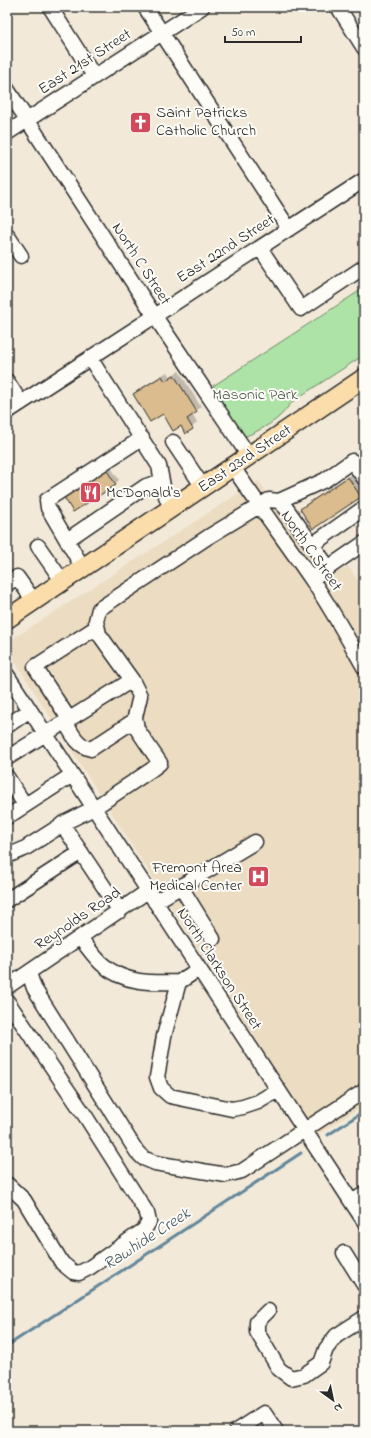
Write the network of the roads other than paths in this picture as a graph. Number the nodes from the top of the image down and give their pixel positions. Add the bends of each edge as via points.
1 (50, 7) edge
2 (146, 7) edge
3 (202, 7) edge
4 (338, 7) edge
5 (162, 33) junction
6 (364, 48) edge
7 (94, 76) junction
8 (7, 89) edge
9 (27, 120) junction
10 (7, 133) edge
11 (364, 180) edge
12 (289, 229) junction
13 (7, 235) edge
14 (260, 248) junction
15 (21, 256) dead end
16 (364, 267) edge
17 (154, 315) junction
18 (90, 358) junction
19 (364, 378) edge
20 (7, 381) edge
21 (21, 403) junction
22 (7, 412) edge
23 (142, 438) junction
24 (174, 442) dead end
25 (249, 456) junction
26 (233, 467) junction
27 (364, 478) edge
28 (162, 481) junction
29 (203, 487) junction
30 (279, 501) junction
31 (258, 506) junction
32 (364, 508) edge
33 (171, 509) junction
34 (67, 540) junction
35 (364, 543) edge
36 (312, 545) junction
37 (38, 546) dead end
38 (328, 567) junction
39 (84, 568) junction
40 (312, 579) junction
41 (63, 582) junction
42 (7, 584) edge
43 (34, 601) junction
44 (7, 620) edge
45 (97, 626) junction
46 (361, 662) edge
47 (7, 675) edge
48 (132, 680) junction
49 (30, 710) junction
50 (67, 720) junction
51 (135, 720) junction
52 (7, 725) edge
53 (45, 733) junction
54 (7, 758) edge
55 (72, 775) junction
56 (7, 777) edge
57 (25, 805) junction
58 (94, 808) junction
59 (7, 817) edge
60 (62, 824) junction
61 (254, 842) dead end
62 (81, 852) junction
63 (7, 856) edge
64 (181, 887) junction
65 (152, 897) junction
66 (7, 900) edge
67 (120, 911) junction
68 (80, 938) junction
69 (213, 939) dead end
70 (199, 969) junction
71 (29, 973) junction
72 (179, 982) junction
73 (7, 987) edge
74 (7, 1001) edge
75 (278, 1090) junction
76 (364, 1091) edge
77 (304, 1130) junction
78 (7, 1184) edge
79 (364, 1194) edge
80 (352, 1202) junction
81 (364, 1221) edge
82 (344, 1253) dead end
83 (364, 1285) edge
84 (268, 1311) dead end
85 (364, 1318) edge
86 (236, 1431) edge
87 (276, 1431) edge

1 - 7 street
2 - 5 street
3 - 5 street, East 21st Street
4 - 6 street
5 - 7 street, East 21st Street
5 - 12 street
7 - 9 street, East 21st Street
8 - 9 street, North C Street
9 - 10 street, East 21st Street
9 - 17 street, North C Street
11 - 12 street, East 22nd Street
12 - 14 street, East 22nd Street
13 - 15 street
14 - 16 street via 301,308
14 - 17 street, East 22nd Street
17 - 18 street, East 22nd Street
17 - 25 street, North C Street
18 - 21 street, East 22nd Street
18 - 23 street
19 - 25 main road, East 23rd Street
20 - 21 street
21 - 22 street, East 22nd Street
23 - 28 street via 159,466
23 - 34 street via 47,500 48,508
24 - 29 street
25 - 26 main road, East 23rd Street
26 - 29 main road, East 23rd Street
26 - 31 street, North C Street
27 - 30 street via 352,461 324,480
28 - 33 street
28 - 34 street via 146,486
29 - 33 main road, East 23rd Street
30 - 31 street via 269,500
30 - 36 street
31 - 40 street, North C Street
31 - 45 street via 99,609
32 - 36 street
33 - 39 main road, East 23rd Street
34 - 39 street
35 - 38 street
36 - 38 street
37 - 41 street
38 - 40 street
39 - 41 main road, East 23rd Street
40 - 46 street, North C Street
41 - 43 main road, East 23rd Street
42 - 43 street via 17,577
43 - 44 main road, East 23rd Street
45 - 48 street via 99,634
45 - 50 street via 35,667
47 - 49 street, North Clarkson Street
48 - 50 street
48 - 51 street via 140,696
49 - 52 street
49 - 53 street, North Clarkson Street
50 - 51 street via 78,743 84,748 91,749
50 - 53 street
51 - 58 street via 137,729 160,762
53 - 54 street
53 - 55 street, North Clarkson Street
55 - 57 street
55 - 58 street, North Clarkson Street
56 - 57 street
57 - 59 street
58 - 60 street
58 - 65 street, North Clarkson Street
60 - 62 street
60 - 63 street via 24,849
61 - 64 street, Reynolds Road
62 - 66 street
62 - 67 street
64 - 65 street, Reynolds Road
64 - 69 street
65 - 67 street, Reynolds Road
65 - 70 street, North Clarkson Street
67 - 68 street, Reynolds Road
68 - 71 street, Reynolds Road
68 - 72 street via 114,974 149,983
70 - 72 street
70 - 75 street, North Clarkson Street
71 - 73 street, Reynolds Road
71 - 77 street via 34,988 143,1158 155,1163 226,1175 242,1171
72 - 75 street via 164,1036 158,1076 161,1088 170,1096 232,1109 258,1102
74 - 78 street via 86,1117 147,1213 149,1222 144,1230 89,1268 79,1273 73,1272 62,1263 24,1200
75 - 77 street, North Clarkson Street
76 - 77 street
77 - 80 street, North Clarkson Street
79 - 80 street
80 - 81 street, North Clarkson Street
82 - 83 street
84 - 85 street via 257,1322 257,1332 280,1369 291,1378 304,1375 321,1363 326,1349 336,1336
86 - 87 street via 264,1413

